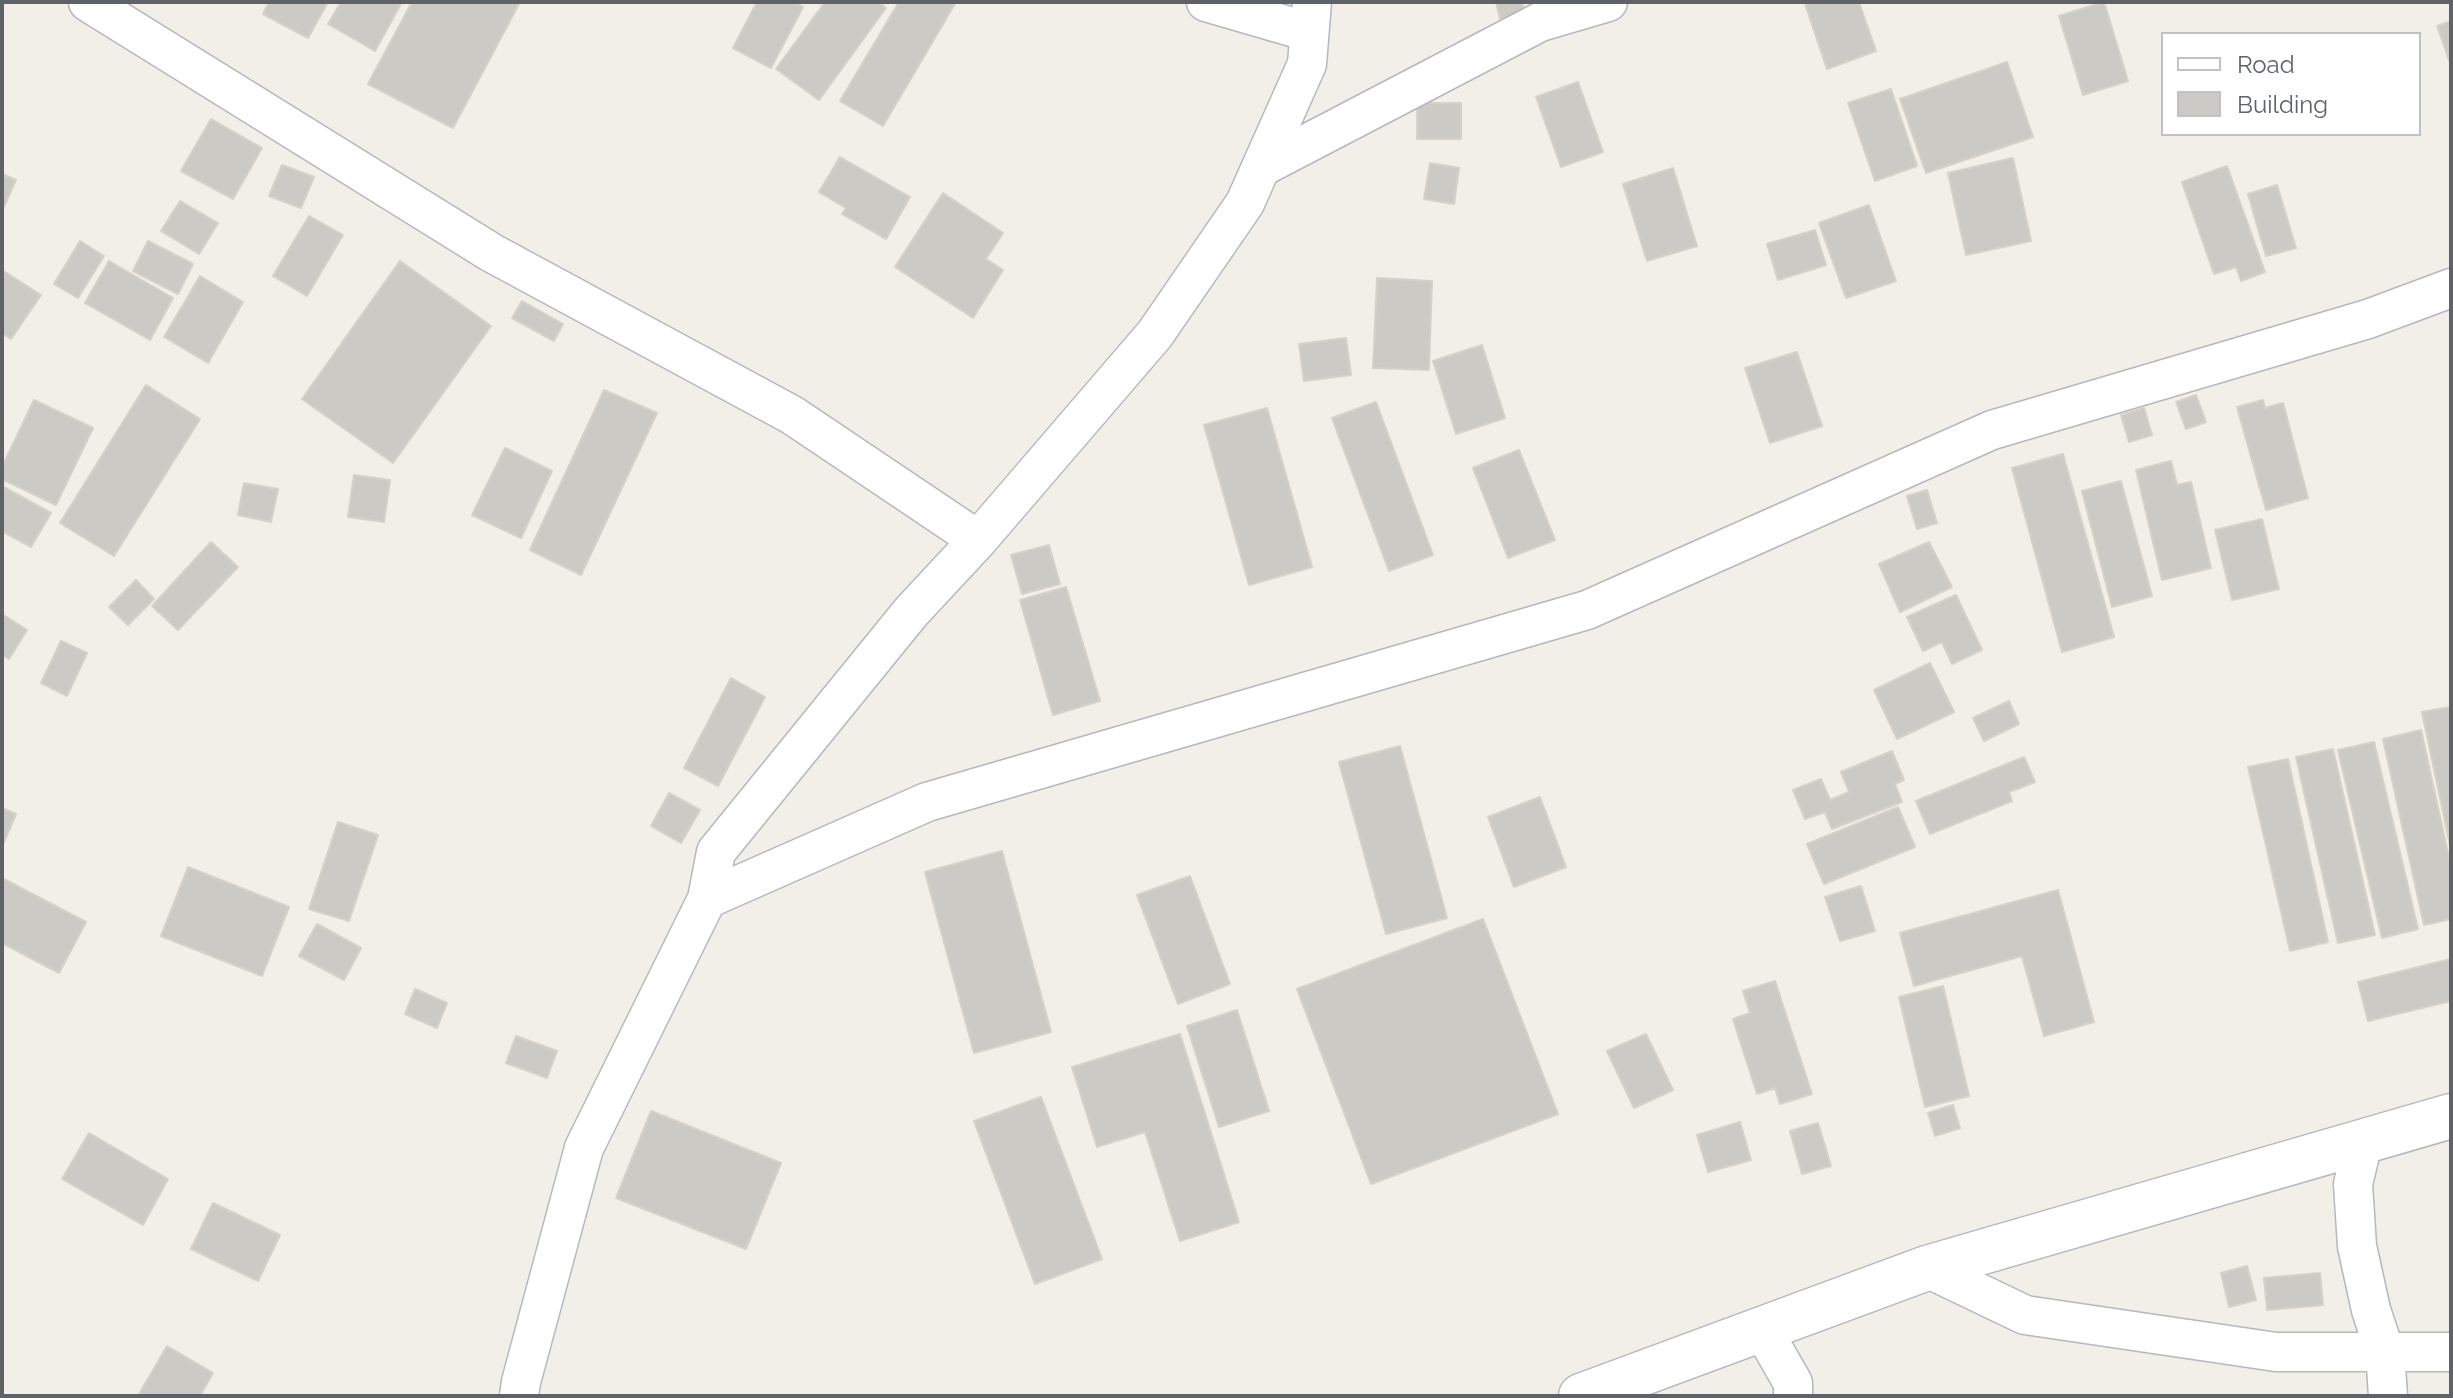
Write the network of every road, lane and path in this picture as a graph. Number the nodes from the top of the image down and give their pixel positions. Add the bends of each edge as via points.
1 (88, 2) edge
2 (1206, 2) edge
3 (1608, 2) edge
4 (1310, 17) edge
5 (1262, 167) junction
6 (2451, 288) edge
7 (978, 540) junction
8 (707, 899) junction
9 (2451, 1116) edge
10 (2363, 1142) junction
11 (1927, 1268) junction
12 (1762, 1329) junction
13 (2385, 1352) junction
14 (2451, 1352) edge
15 (519, 1396) edge
16 (1581, 1396) edge
17 (1793, 1396) edge
18 (2388, 1396) edge

1 - 7 street via 492,253 792,415
2 - 4 street
3 - 5 street via 1540,22
4 - 5 street via 1307,64
5 - 7 street via 1245,203 1155,334
6 - 8 street via 2368,319 1992,430 1587,610 927,802
7 - 8 street via 911,612 716,852
8 - 15 street via 584,1148
9 - 10 street
10 - 11 street
10 - 13 street via 2353,1184 2357,1246
11 - 12 street
11 - 13 street via 2025,1315 2276,1352
12 - 16 street
12 - 17 street via 1793,1383
13 - 14 street
13 - 18 street

